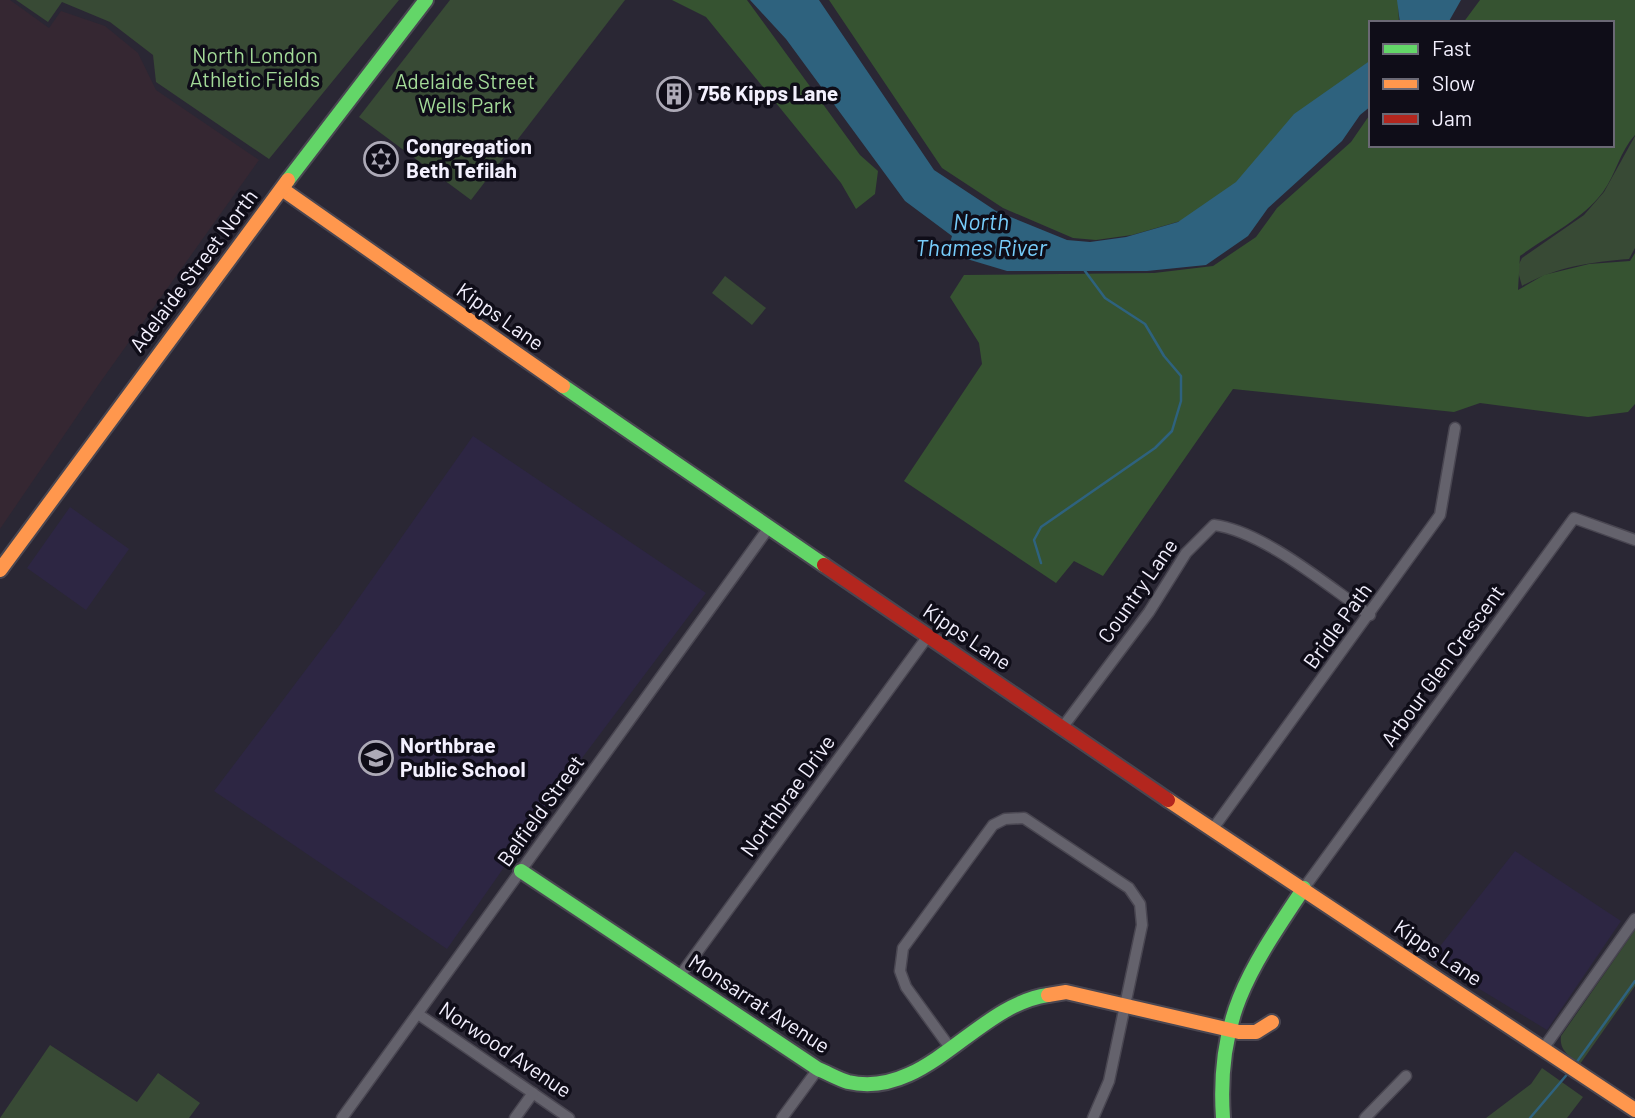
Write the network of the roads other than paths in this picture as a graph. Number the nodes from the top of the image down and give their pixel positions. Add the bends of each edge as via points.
1 (426, 0) edge
2 (282, 189) junction
3 (1455, 428) dead end
4 (770, 526) junction
5 (1635, 540) edge
6 (0, 570) edge
7 (1370, 615) junction
8 (928, 636) junction
9 (1062, 728) junction
10 (1212, 830) junction
11 (521, 871) junction
12 (1304, 888) junction
13 (1635, 919) edge
14 (679, 977) junction
15 (1126, 1004) junction
16 (418, 1014) junction
17 (1272, 1022) dead end
18 (1226, 1030) junction
19 (951, 1049) junction
20 (1543, 1049) junction
21 (818, 1069) junction
22 (1406, 1076) dead end
23 (533, 1093) junction
24 (1635, 1110) edge
25 (342, 1118) edge
26 (514, 1118) edge
27 (569, 1118) edge
28 (782, 1118) edge
29 (1093, 1118) edge
30 (1223, 1118) edge
31 (1365, 1118) edge

1 - 2 street, Adelaide Street North
2 - 4 street, Kipps Lane
2 - 6 street, Adelaide Street North
3 - 7 street, Bridle Path via 1440,515
4 - 8 street, Kipps Lane
4 - 11 street, Belfield Street
5 - 12 street, Arbour Glen Crescent via 1574,518
7 - 9 street, Country Lane via 1263,544 1230,527 1214,525 1186,553 1149,612
7 - 10 street, Bridle Path
8 - 9 street, Kipps Lane
8 - 14 street, Northbrae Drive
9 - 10 street, Kipps Lane
10 - 12 street, Kipps Lane
11 - 14 street, Monsarrat Avenue
11 - 16 street, Belfield Street
12 - 18 street via 1252,967
12 - 20 street, Kipps Lane
13 - 20 street
14 - 21 street, Monsarrat Avenue
15 - 18 street, Monsarrat Avenue
15 - 19 street, Monsarrat Avenue via 1066,992 1032,997
15 - 19 street via 1142,925 1140,904 1129,888 1024,818 1005,819 993,825 903,948 900,971 906,987
15 - 29 street via 1109,1081
16 - 23 street, Norwood Avenue
16 - 25 street, Belfield Street
17 - 18 street, Monsarrat Avenue via 1256,1032
18 - 30 street via 1220,1068
19 - 21 street, Monsarrat Avenue via 918,1070 885,1082 849,1082
20 - 24 street, Kipps Lane
21 - 28 street
22 - 31 street
23 - 26 street
23 - 27 street, Norwood Avenue

